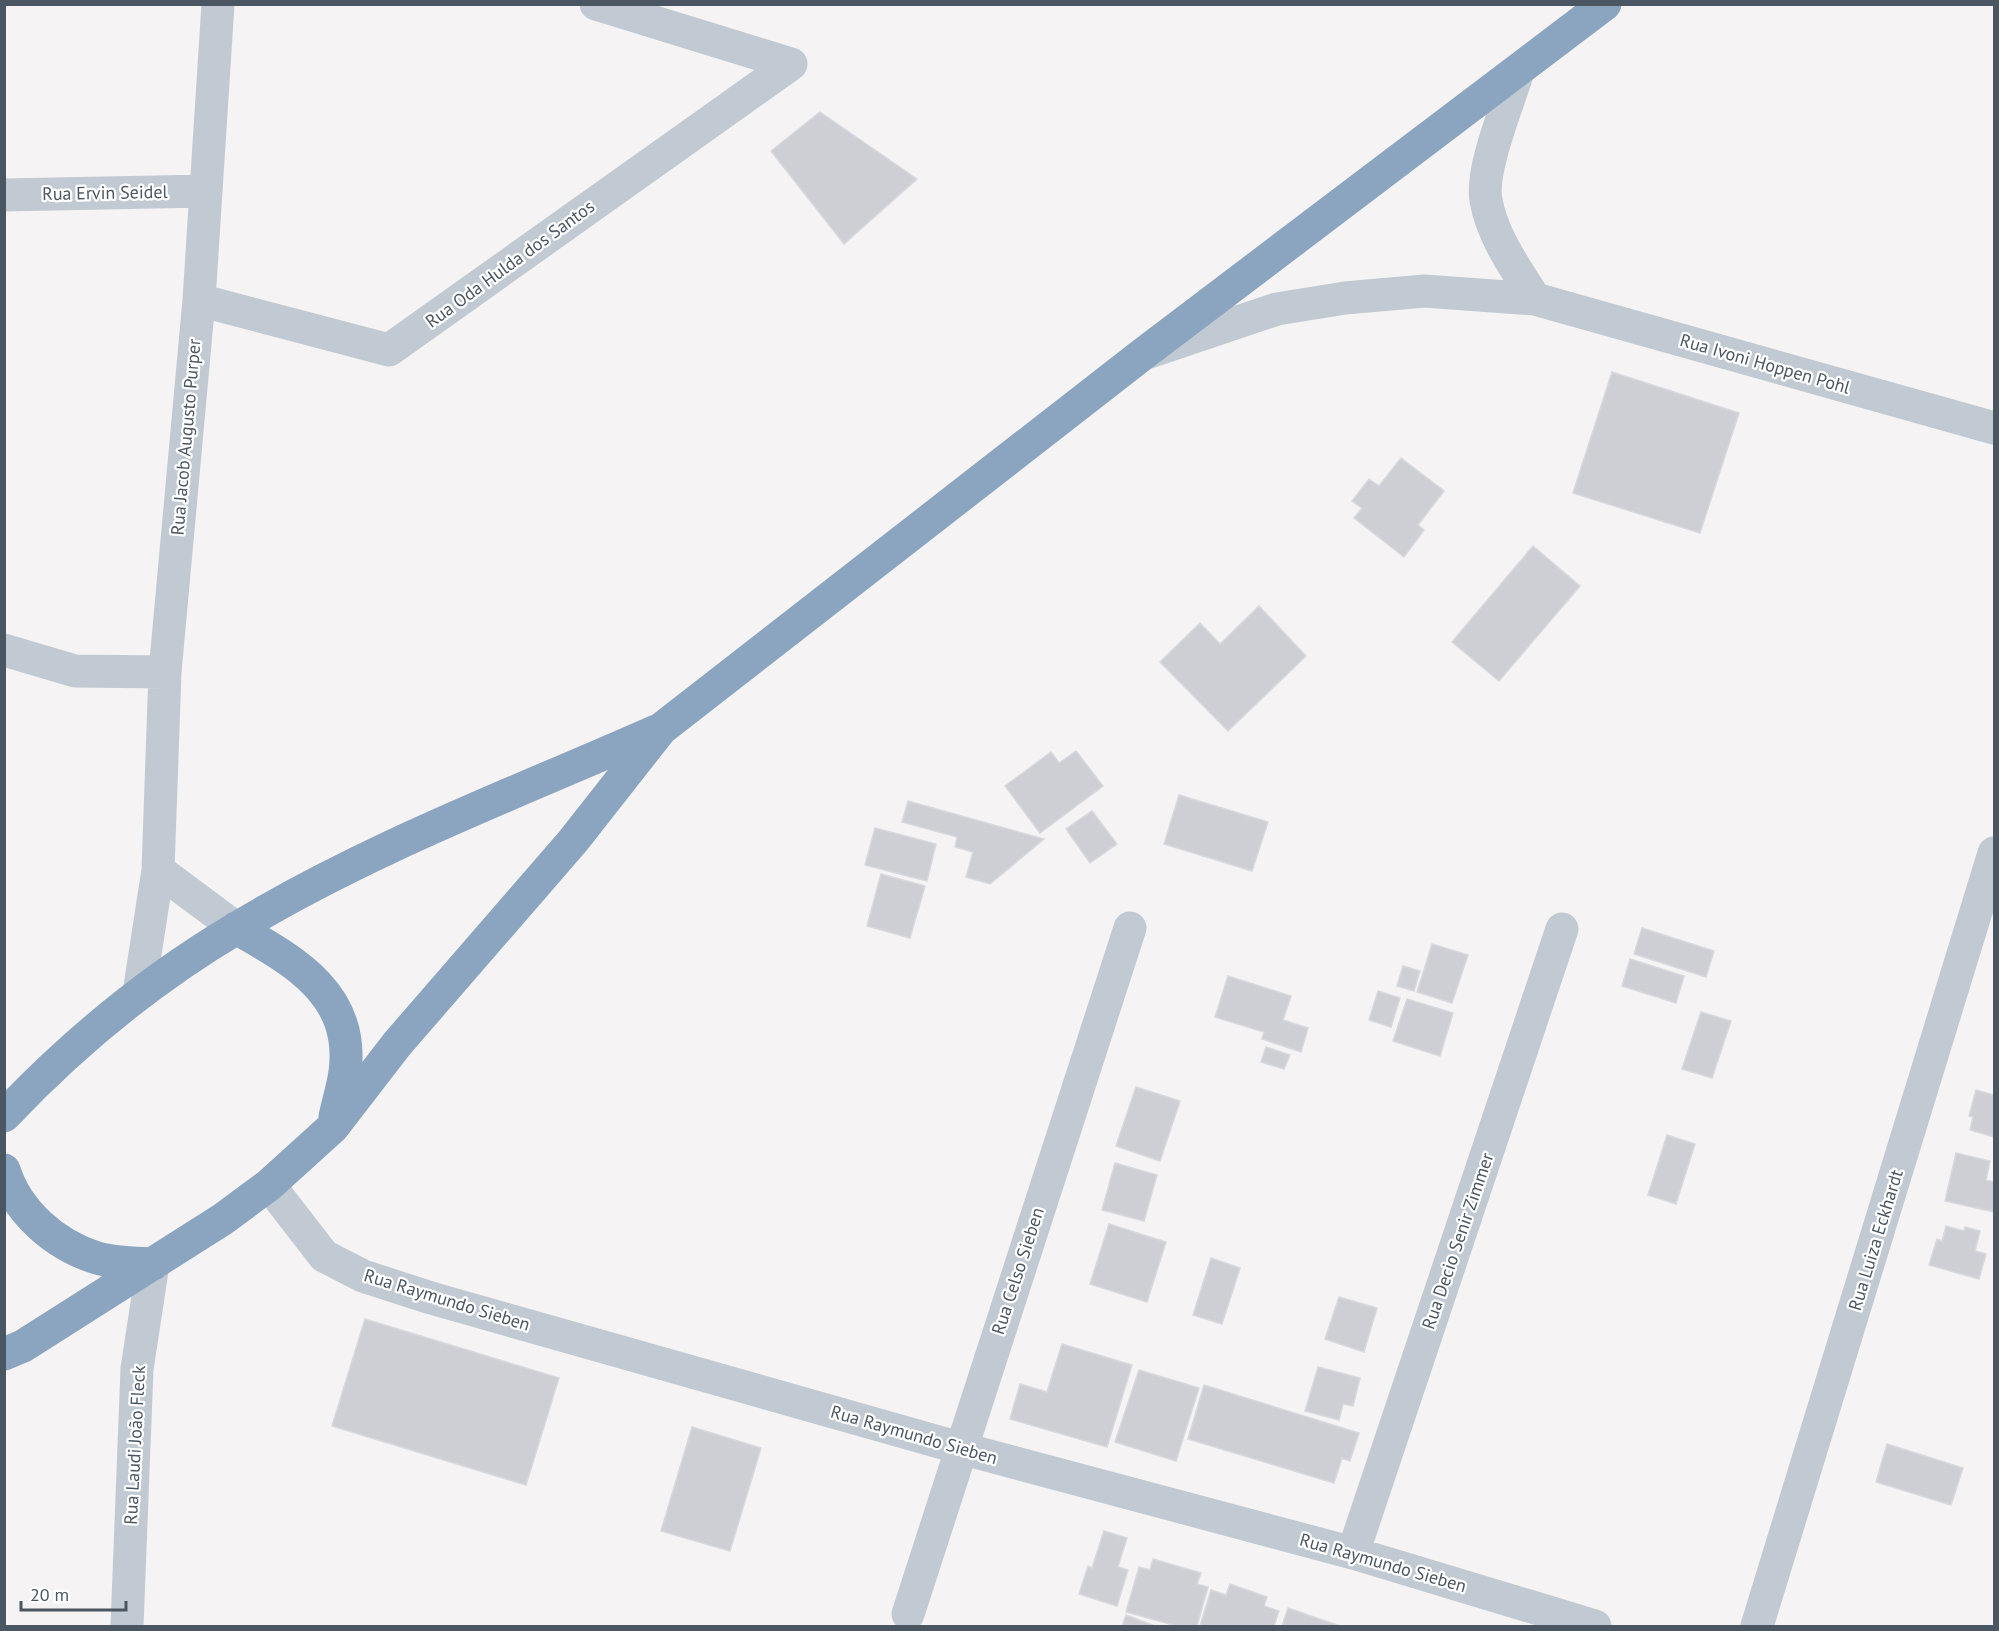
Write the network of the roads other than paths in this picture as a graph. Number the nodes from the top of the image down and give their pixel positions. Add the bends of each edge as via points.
1 (218, 4) edge
2 (596, 4) edge
3 (1605, 4) edge
4 (1518, 71) junction
5 (205, 191) junction
6 (4, 195) edge
7 (1535, 299) junction
8 (199, 300) junction
9 (1143, 354) junction
10 (1995, 428) edge
11 (4, 650) edge
12 (165, 672) junction
13 (661, 729) junction
14 (1995, 854) edge
15 (158, 870) junction
16 (236, 928) junction
17 (1130, 928) dead end
18 (1562, 929) dead end
19 (140, 993) junction
20 (4, 1116) edge
21 (333, 1128) junction
22 (4, 1170) edge
23 (269, 1185) junction
24 (153, 1264) junction
25 (4, 1354) edge
26 (960, 1448) junction
27 (1353, 1553) junction
28 (908, 1614) dead end
29 (128, 1626) edge
30 (1595, 1626) edge
31 (1757, 1626) edge

1 - 5 street, Rua Jacob Augusto Purper
2 - 8 street, Rua Oda Hulda dos Santos via 791,64 389,350
3 - 4 highway
4 - 7 street via 1490,161 1485,199 1499,240
4 - 9 highway
5 - 6 street, Rua Ervin Seidel
5 - 8 street, Rua Jacob Augusto Purper
7 - 9 street, Rua Ivoni Hoppen Pohl via 1424,291 1345,298 1277,309
7 - 10 street, Rua Ivoni Hoppen Pohl
8 - 12 street, Rua Jacob Augusto Purper
9 - 13 highway
11 - 12 street via 75,671
12 - 15 street, Rua Jacob Augusto Purper
13 - 16 highway via 358,864
13 - 21 highway via 573,841 397,1044
14 - 31 street, Rua Luiza Eckhardt
15 - 16 street
15 - 19 street, Rua Jacob Augusto Purper
16 - 19 highway
16 - 21 highway via 297,963 320,986 340,1019 345,1070
17 - 26 street, Rua Celso Sieben
18 - 27 street, Rua Decio Senir Zimmer
19 - 20 highway via 74,1048
21 - 23 highway
22 - 24 highway via 27,1212 67,1244 98,1258
23 - 24 highway
23 - 26 street, Rua Raymundo Sieben via 324,1256 363,1276
24 - 25 highway
24 - 29 street, Rua Laudi João Fleck via 137,1369
26 - 27 street, Rua Raymundo Sieben
26 - 28 street, Rua Celso Sieben
27 - 30 street, Rua Raymundo Sieben

